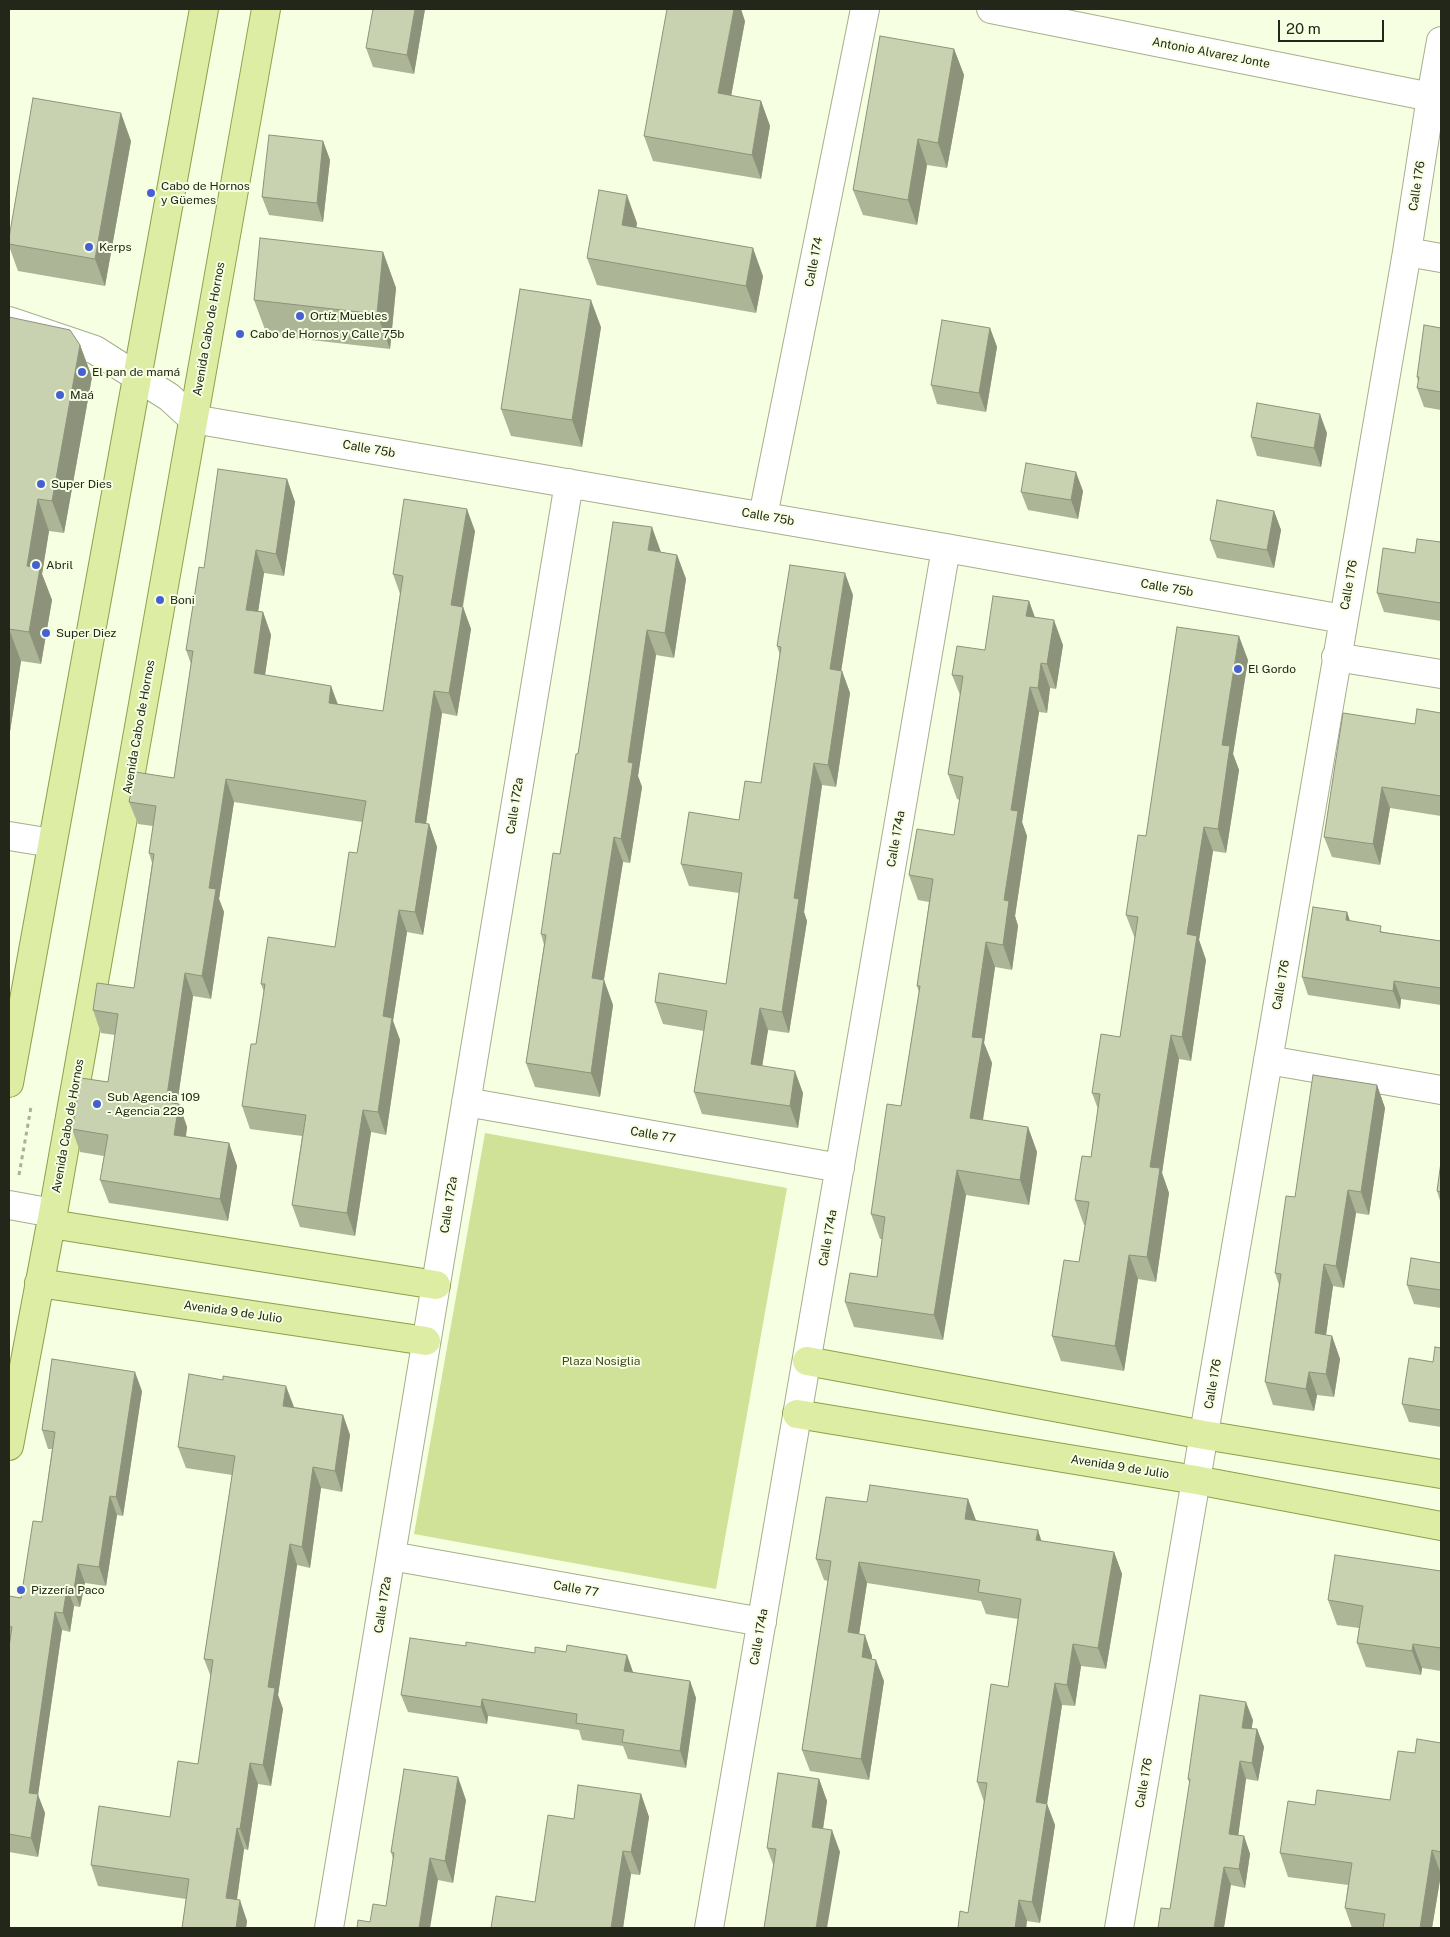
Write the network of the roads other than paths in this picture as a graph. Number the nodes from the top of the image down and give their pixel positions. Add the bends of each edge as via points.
1 (204, 9) edge
2 (266, 9) edge
3 (864, 9) edge
4 (991, 9) edge
5 (1441, 41) edge
6 (1436, 104) edge
7 (1407, 252) junction
8 (1441, 258) edge
9 (9, 321) edge
10 (136, 374) junction
11 (193, 419) junction
12 (569, 483) junction
13 (763, 516) junction
14 (946, 548) junction
15 (1343, 619) junction
16 (1336, 657) junction
17 (1441, 674) edge
18 (9, 836) edge
19 (52, 843) junction
20 (1268, 1060) junction
21 (9, 1083) edge
22 (1441, 1090) edge
23 (466, 1102) junction
24 (840, 1168) junction
25 (9, 1206) edge
26 (52, 1218) junction
27 (39, 1283) junction
28 (436, 1285) junction
29 (426, 1341) junction
30 (807, 1361) junction
31 (798, 1414) junction
32 (1204, 1435) junction
33 (9, 1446) edge
34 (1441, 1474) edge
35 (1196, 1480) junction
36 (1441, 1526) edge
37 (391, 1556) junction
38 (762, 1622) junction
39 (329, 1928) edge
40 (709, 1928) edge
41 (1119, 1928) edge

1 - 10 main road
2 - 11 main road, Avenida Cabo de Hornos
3 - 13 street, Calle 174
4 - 6 street, Antonio Alvarez Jonte
5 - 6 street, Calle 176
6 - 7 street, Calle 176
7 - 8 street
7 - 15 street, Calle 176
9 - 10 street via 95,350
10 - 11 street
10 - 19 main road
11 - 12 street, Calle 75b
11 - 26 main road, Avenida Cabo de Hornos
12 - 13 street, Calle 75b
12 - 23 street, Calle 172a
13 - 14 street, Calle 75b
14 - 15 street, Calle 75b
14 - 24 street, Calle 174a
15 - 16 street, Calle 176
16 - 17 street
16 - 20 street, Calle 176
18 - 19 street
19 - 21 main road
20 - 22 street
20 - 32 street, Calle 176
23 - 24 street, Calle 77
23 - 28 street, Calle 172a
24 - 30 street, Calle 174a
25 - 26 street
26 - 27 main road, Avenida Cabo de Hornos
26 - 28 main road
27 - 29 main road, Avenida 9 de Julio
27 - 33 main road, Avenida Cabo de Hornos
28 - 29 street, Calle 172a
29 - 37 street, Calle 172a
30 - 31 street, Calle 174a
30 - 32 main road
31 - 35 main road, Avenida 9 de Julio
31 - 38 street, Calle 174a
32 - 34 main road
32 - 35 street, Calle 176
35 - 36 main road, Avenida 9 de Julio
35 - 41 street, Calle 176
37 - 38 street, Calle 77
37 - 39 street, Calle 172a
38 - 40 street, Calle 174a

